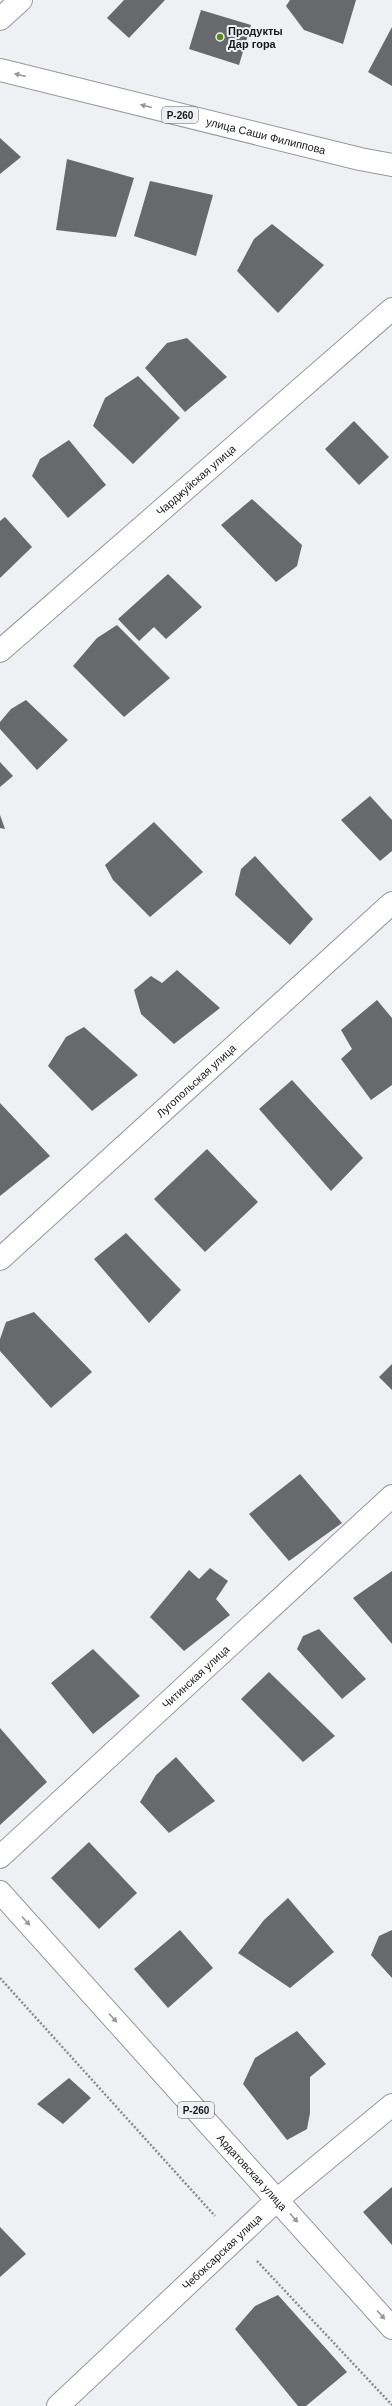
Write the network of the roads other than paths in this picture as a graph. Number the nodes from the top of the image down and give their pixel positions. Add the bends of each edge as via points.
1 (21, 0) edge
2 (0, 20) edge
3 (0, 70) edge
4 (392, 165) edge
5 (392, 309) edge
6 (0, 651) edge
7 (392, 903) edge
8 (0, 1259) edge
9 (392, 1496) edge
10 (0, 1857) edge
11 (0, 1892) edge
12 (392, 2105) edge
13 (277, 2200) junction
14 (392, 2328) edge
15 (58, 2406) edge

1 - 2 main road
4 -> 3 main road, улица Саши Филиппова / Р-260
5 - 6 main road, Чарджуйская улица
7 - 8 main road, Лугопольская улица
9 - 10 main road, Читинская улица
11 -> 13 main road, Ардатовская улица / Р-260
12 - 13 main road, Чебоксарская улица
13 -> 14 main road, Ардатовская улица / Р-260
13 - 15 main road, Чебоксарская улица

